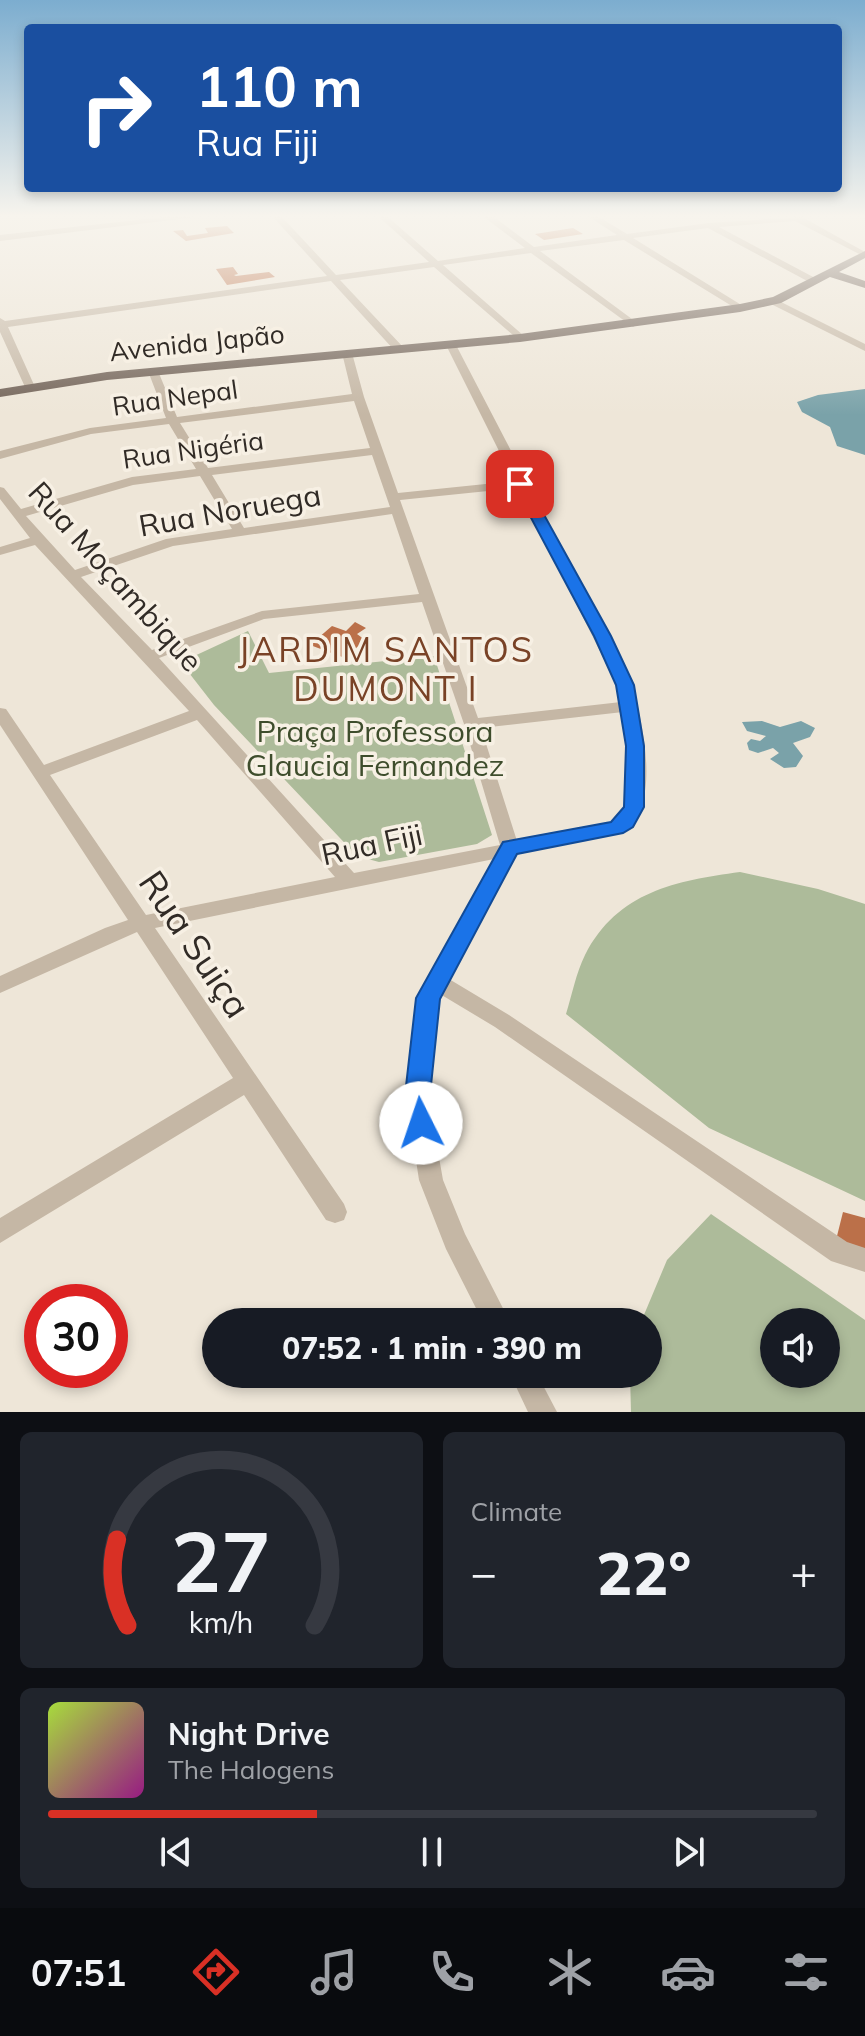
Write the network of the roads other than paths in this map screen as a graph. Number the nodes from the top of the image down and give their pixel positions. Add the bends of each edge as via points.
1 (297, 283) edge
2 (338, 283) edge
3 (458, 283) edge
4 (577, 283) edge
5 (698, 283) edge
6 (810, 283) edge
7 (822, 283) edge
8 (774, 300) junction
9 (740, 308) junction
10 (0, 323) edge
11 (633, 324) junction
12 (520, 338) junction
13 (451, 345) junction
14 (865, 348) edge
15 (399, 349) junction
16 (347, 353) junction
17 (153, 371) junction
18 (30, 387) junction
19 (0, 393) edge
20 (358, 397) junction
21 (172, 419) junction
22 (378, 451) junction
23 (0, 455) edge
24 (205, 471) junction
25 (520, 484) junction
26 (0, 491) edge
27 (396, 504) junction
28 (19, 514) junction
29 (240, 532) junction
30 (38, 540) junction
31 (0, 551) edge
32 (74, 575) junction
33 (428, 597) junction
34 (149, 656) junction
35 (630, 706) junction
36 (0, 713) edge
37 (199, 713) junction
38 (472, 724) junction
39 (41, 772) junction
40 (510, 847) junction
41 (349, 880) junction
42 (141, 923) junction
43 (437, 982) junction
44 (0, 985) edge
45 (247, 1081) junction
46 (335, 1212) dead end
47 (0, 1231) edge
48 (865, 1260) edge
49 (490, 1308) edge
50 (530, 1388) edge
51 (543, 1412) edge

1 - 10 street
2 - 15 street
3 - 12 street
4 - 11 street
5 - 9 street
6 - 8 main road, Avenida Japão
7 - 8 main road
8 - 9 main road, Avenida Japão
8 - 14 street
9 - 11 main road, Avenida Japão
10 - 18 street
11 - 12 main road, Avenida Japão
12 - 13 main road, Avenida Japão
13 - 15 main road, Avenida Japão
13 - 25 street
15 - 16 main road, Avenida Japão
16 - 17 main road, Avenida Japão
16 - 20 street
17 - 18 main road, Avenida Japão
17 - 21 street
18 - 19 main road, Avenida Japão
20 - 21 street, Rua Nepal
20 - 22 street
21 - 23 street, Rua Nepal via 90,431
21 - 24 street
22 - 24 street, Rua Nigéria
22 - 27 street
24 - 28 street, Rua Nigéria via 113,485
24 - 29 street
25 - 27 street, Rua Noruega
25 - 35 street via 602,636
26 - 28 street, Rua Moçambique
27 - 29 street, Rua Noruega
27 - 33 street
28 - 30 street, Rua Moçambique
29 - 32 street, Rua Noruega via 155,546
30 - 31 street
30 - 32 street, Rua Moçambique
32 - 34 street, Rua Moçambique
33 - 34 street via 262,615
33 - 38 street
34 - 37 street, Rua Moçambique
35 - 38 street
35 - 40 street, Rua Fiji via 636,794 630,816 616,828
36 - 39 street, Rua Suiça
37 - 39 street
37 - 41 street, Rua Moçambique
38 - 40 street
39 - 42 street, Rua Suiça
40 - 41 street, Rua Fiji
40 - 43 street
41 - 42 street, Rua Fiji
42 - 44 street, Rua Fiji
42 - 45 street, Rua Suiça
43 - 48 street via 840,1252
43 - 49 street via 428,998 419,1065 424,1152 455,1241
45 - 46 street, Rua Suiça
45 - 47 street
50 - 51 street

